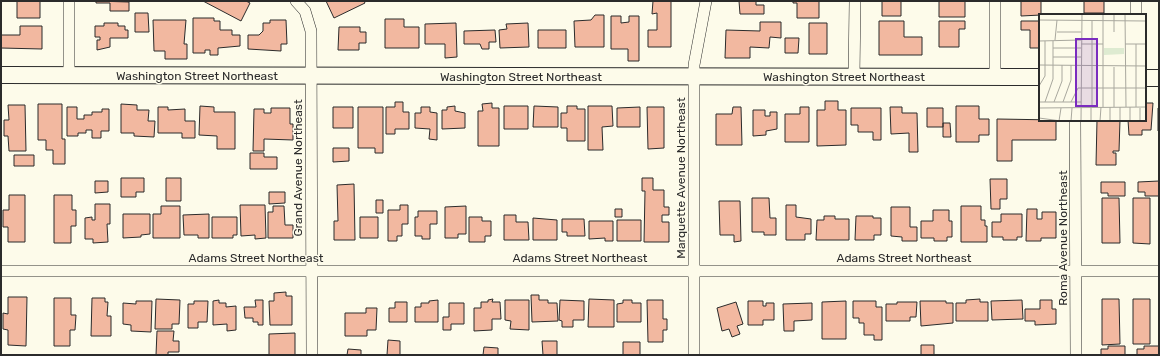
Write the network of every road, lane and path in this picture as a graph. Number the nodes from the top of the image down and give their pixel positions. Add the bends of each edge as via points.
1 (69, 1) edge
2 (296, 1) edge
3 (706, 1) edge
4 (854, 1) edge
5 (995, 1) edge
6 (1136, 1) edge
7 (1136, 14) edge
8 (1, 75) edge
9 (69, 76) junction
10 (312, 76) junction
11 (995, 76) junction
12 (694, 77) junction
13 (854, 77) junction
14 (1039, 77) edge
15 (1146, 78) edge
16 (1159, 78) edge
17 (1075, 121) edge
18 (1, 271) edge
19 (311, 271) junction
20 (695, 271) junction
21 (1076, 271) junction
22 (1159, 271) edge
23 (312, 355) edge
24 (694, 355) edge
25 (1076, 355) edge

1 - 9 street
2 - 10 street, Grand Avenue Northeast via 306,11 311,31
3 - 12 street, Marquette Avenue Northeast
4 - 13 street
5 - 11 street
6 - 7 street
8 - 9 street, Washington Street Northeast
9 - 10 street, Washington Street Northeast
10 - 12 street, Washington Street Northeast
10 - 19 street, Grand Avenue Northeast
11 - 13 street, Washington Street Northeast
11 - 14 street, Washington Street Northeast
12 - 13 street, Washington Street Northeast
12 - 20 street, Marquette Avenue Northeast
15 - 16 street
17 - 21 street, Roma Avenue Northeast
18 - 19 street, Adams Street Northeast
19 - 20 street, Adams Street Northeast
19 - 23 street, Grand Avenue Northeast
20 - 21 street, Adams Street Northeast
20 - 24 street, Marquette Avenue Northeast
21 - 22 street, Adams Street Northeast
21 - 25 street, Roma Avenue Northeast

